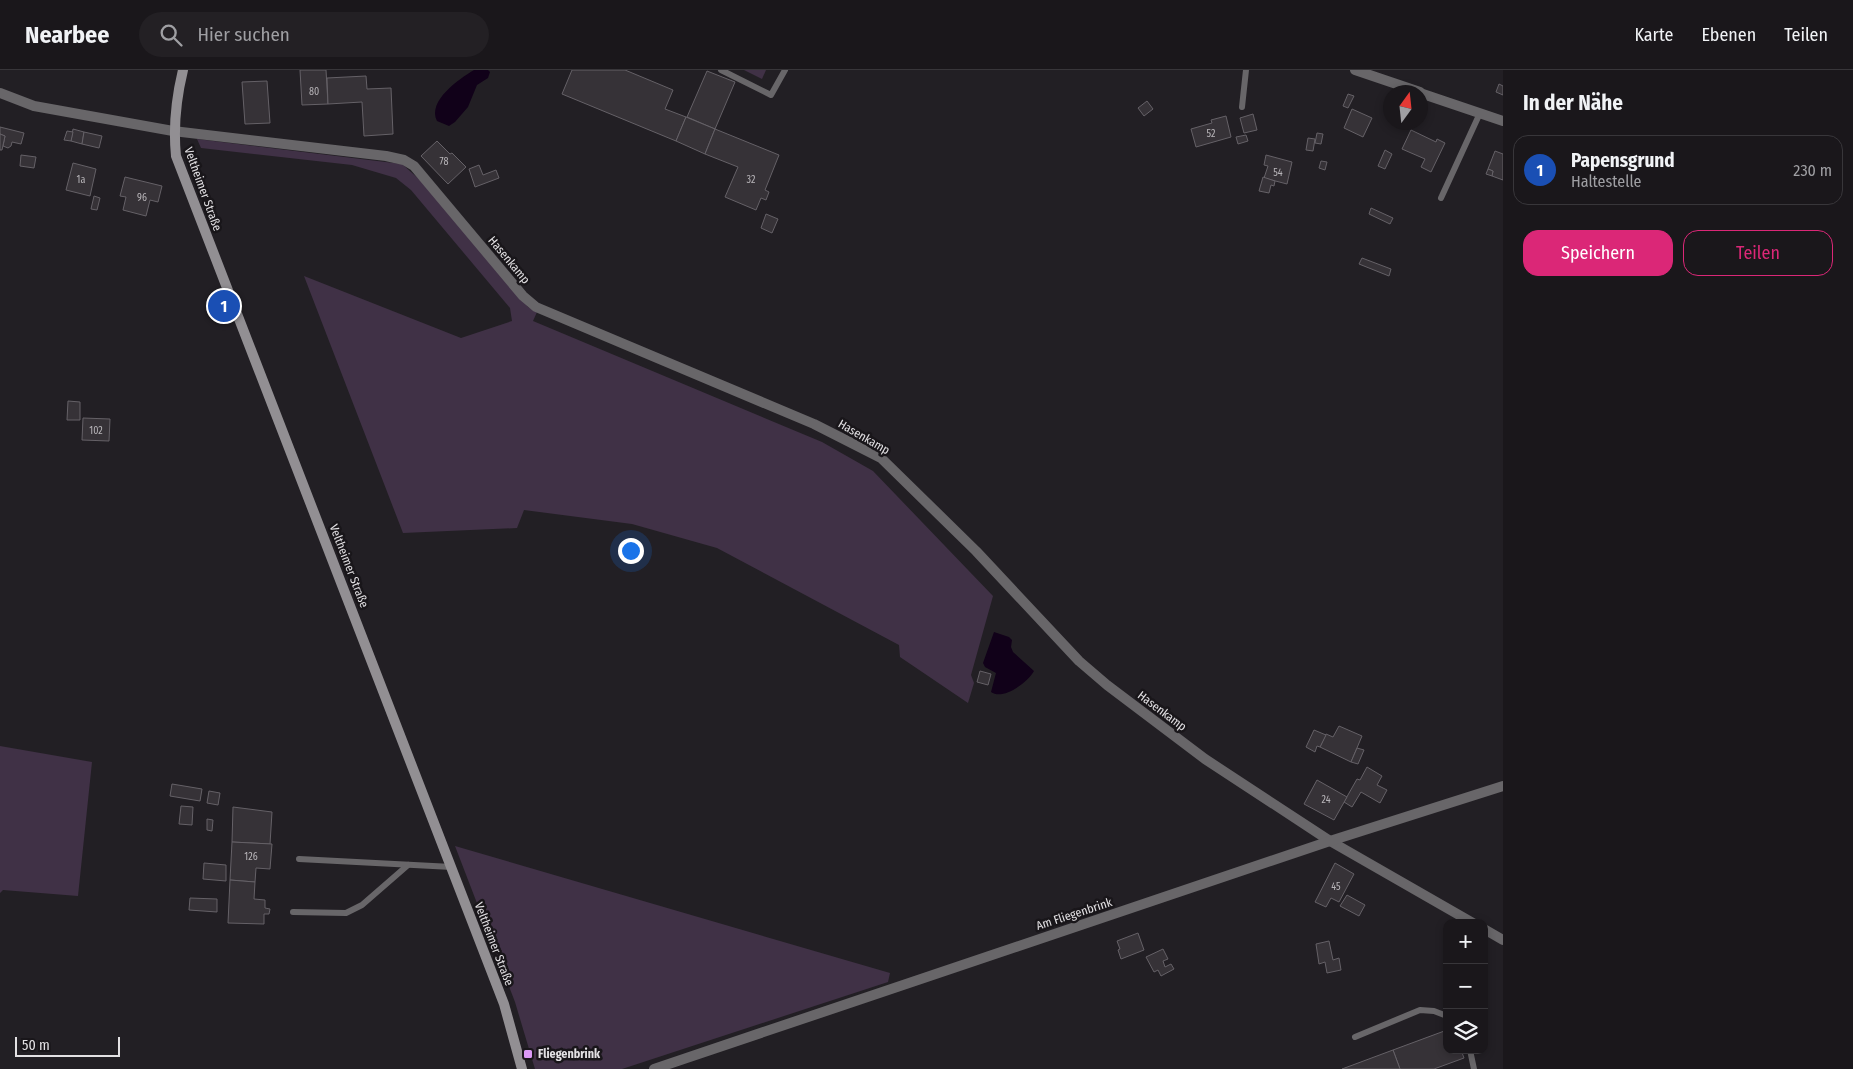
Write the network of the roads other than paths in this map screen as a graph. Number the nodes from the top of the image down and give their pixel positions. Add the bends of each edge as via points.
1 (183, 70) edge
2 (722, 70) edge
3 (786, 70) edge
4 (1246, 70) edge
5 (1355, 70) edge
6 (1397, 85) edge
7 (0, 94) edge
8 (1428, 96) edge
9 (1242, 107) dead end
10 (1480, 113) junction
11 (1503, 121) edge
12 (173, 131) junction
13 (1441, 198) dead end
14 (1503, 786) edge
15 (1330, 841) junction
16 (299, 859) dead end
17 (408, 865) junction
18 (452, 867) junction
19 (292, 912) dead end
20 (1467, 919) edge
21 (1488, 931) edge
22 (1503, 940) edge
23 (1443, 1014) edge
24 (1355, 1038) dead end
25 (1471, 1054) edge
26 (522, 1069) edge
27 (654, 1069) edge
28 (1474, 1069) edge

1 - 12 main road, Veltheimer Straße
2 - 3 lane via 771,95
4 - 9 lane
5 - 6 street
7 - 12 street, Hasenkamp via 34,106
8 - 10 street
10 - 11 street
10 - 13 lane
12 - 15 street, Hasenkamp via 386,156 414,166 523,296 536,306 814,424 881,458 976,551 1079,661 1107,685 1205,759
12 - 18 main road, Veltheimer Straße via 176,156 188,188
14 - 15 street, Am Fliegenbrink
15 - 20 street, Hasenkamp
15 - 27 street, Am Fliegenbrink
16 - 17 lane
17 - 18 lane
17 - 19 lane via 362,905 346,912
18 - 26 main road, Veltheimer Straße via 504,1004
21 - 22 street
23 - 24 lane via 1420,1010
25 - 28 lane

